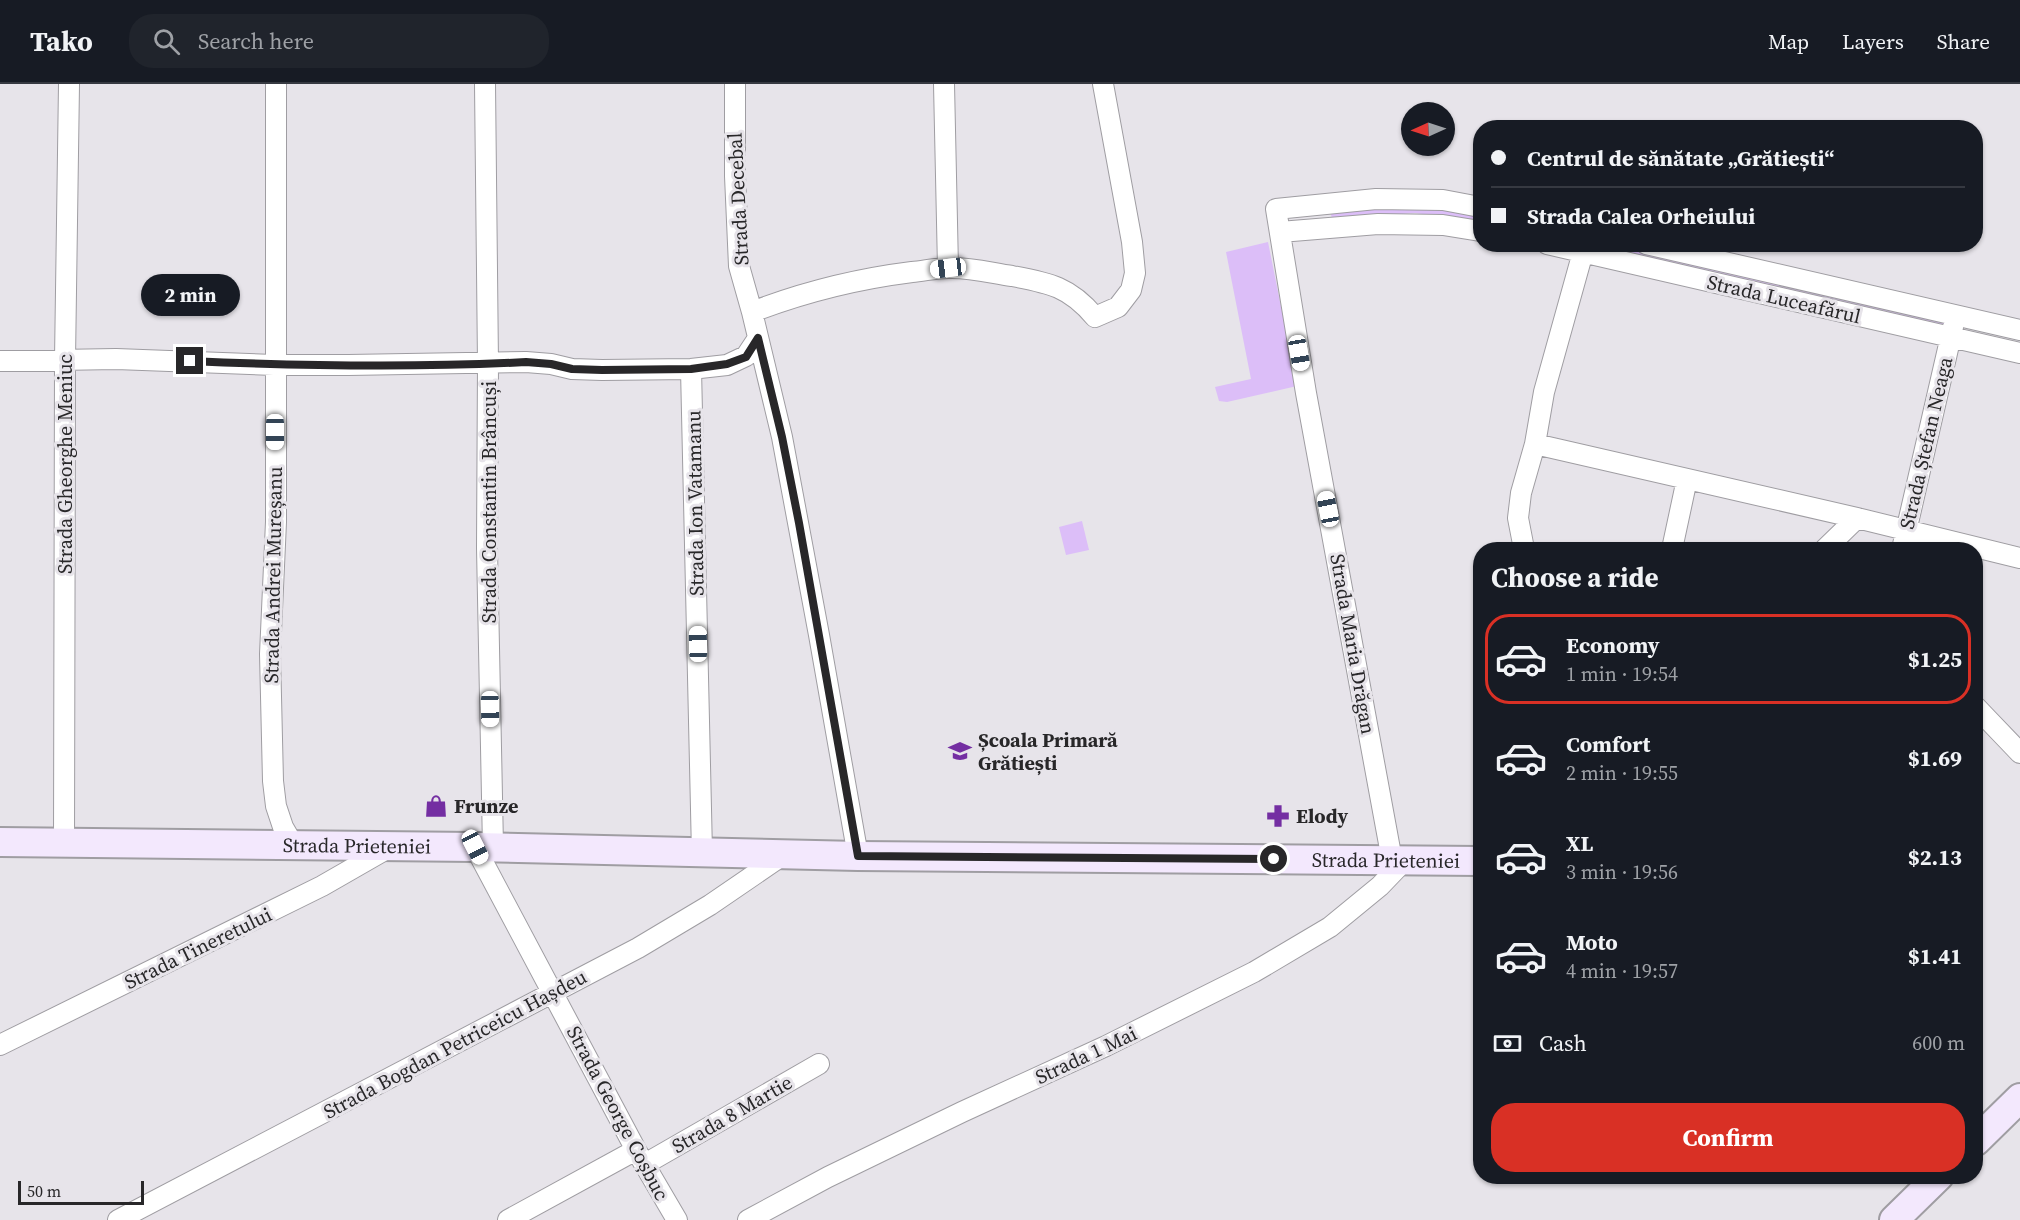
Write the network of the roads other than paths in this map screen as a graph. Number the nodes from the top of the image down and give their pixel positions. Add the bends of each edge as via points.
1 (69, 84) edge
2 (276, 84) edge
3 (485, 84) edge
4 (735, 84) edge
5 (944, 84) edge
6 (1103, 84) edge
7 (1473, 206) edge
8 (1473, 230) edge
9 (1280, 232) junction
10 (1583, 252) joint
11 (1680, 252) edge
12 (948, 268) junction
13 (752, 312) junction
14 (1956, 316) junction
15 (2020, 330) edge
16 (1951, 337) junction
17 (758, 338) junction
18 (2020, 353) edge
19 (65, 360) junction
20 (0, 361) edge
21 (488, 364) junction
22 (274, 365) junction
23 (691, 369) junction
24 (1535, 444) junction
25 (1687, 479) junction
26 (1857, 518) junction
27 (1906, 529) junction
28 (1523, 542) edge
29 (1674, 542) edge
30 (1832, 542) edge
31 (1903, 542) edge
32 (1957, 542) edge
33 (1983, 549) edge
34 (2020, 558) edge
35 (1983, 714) edge
36 (2020, 753) edge
37 (0, 842) edge
38 (64, 844) junction
39 (393, 845) junction
40 (294, 846) junction
41 (484, 847) junction
42 (702, 853) junction
43 (783, 855) junction
44 (858, 856) junction
45 (1399, 860) junction
46 (1473, 861) edge
47 (554, 992) junction
48 (0, 1045) edge
49 (819, 1064) dead end
50 (2020, 1098) edge
51 (1983, 1134) edge
52 (640, 1157) junction
53 (1927, 1184) edge
54 (118, 1220) edge
55 (508, 1220) edge
56 (677, 1220) edge
57 (747, 1220) edge
58 (1894, 1220) edge

1 - 19 street, Strada Gheorghe Meniuc
2 - 22 street, Strada Andrei Mureșanu
3 - 21 street, Strada Constantin Brâncuși
4 - 13 street, Strada Decebal via 739,266
5 - 12 street
6 - 12 street via 1135,273 1131,290 1118,306 1095,317 1084,303 1055,286
7 - 9 street, Strada Maria Drăgan via 1443,200 1376,199 1276,209
8 - 9 street via 1443,225 1378,224
9 - 45 street, Strada Maria Drăgan via 1306,393
10 - 16 street, Strada Luceafărul
10 - 24 street
11 - 14 street, Strada Luceafărul
12 - 13 street via 877,276 819,289
13 - 17 street
14 - 15 street, Strada Luceafărul
14 - 16 street, Strada Ștefan Neaga
16 - 18 street, Strada Luceafărul
16 - 27 street, Strada Ștefan Neaga
17 - 23 street via 746,357
17 - 44 street via 799,523
19 - 20 street
19 - 22 street
19 - 38 street, Strada Gheorghe Meniuc
21 - 22 street
21 - 23 street via 551,364 602,370
21 - 41 street, Strada Constantin Brâncuși
22 - 40 street, Strada Andrei Mureșanu via 276,522 270,654 273,781 276,806
23 - 42 street, Strada Ion Vatamanu
24 - 25 street
24 - 28 street via 1518,509
25 - 26 street
25 - 29 street
26 - 27 street
26 - 30 street
27 - 31 street, Strada Ștefan Neaga
27 - 32 street
33 - 34 street
35 - 36 street
37 - 38 street, Strada Prieteniei
38 - 40 street, Strada Prieteniei
39 - 40 street, Strada Prieteniei
39 - 41 street, Strada Prieteniei
39 - 48 street, Strada Tineretului via 322,886
41 - 42 street, Strada Prieteniei
41 - 47 street, Strada George Coșbuc
42 - 43 street, Strada Prieteniei
43 - 44 street, Strada Prieteniei
43 - 47 street, Strada Bogdan Petriceicu Hașdeu via 710,905
44 - 45 street, Strada Prieteniei
45 - 46 street, Strada Prieteniei
45 - 57 street, Strada 1 Mai via 1380,886 1330,927 1254,972 828,1177
47 - 52 street, Strada George Coșbuc
47 - 54 street, Strada Bogdan Petriceicu Hașdeu
49 - 52 street, Strada 8 Martie
50 - 51 street
52 - 55 street, Strada 8 Martie
52 - 56 street, Strada George Coșbuc
53 - 58 street

